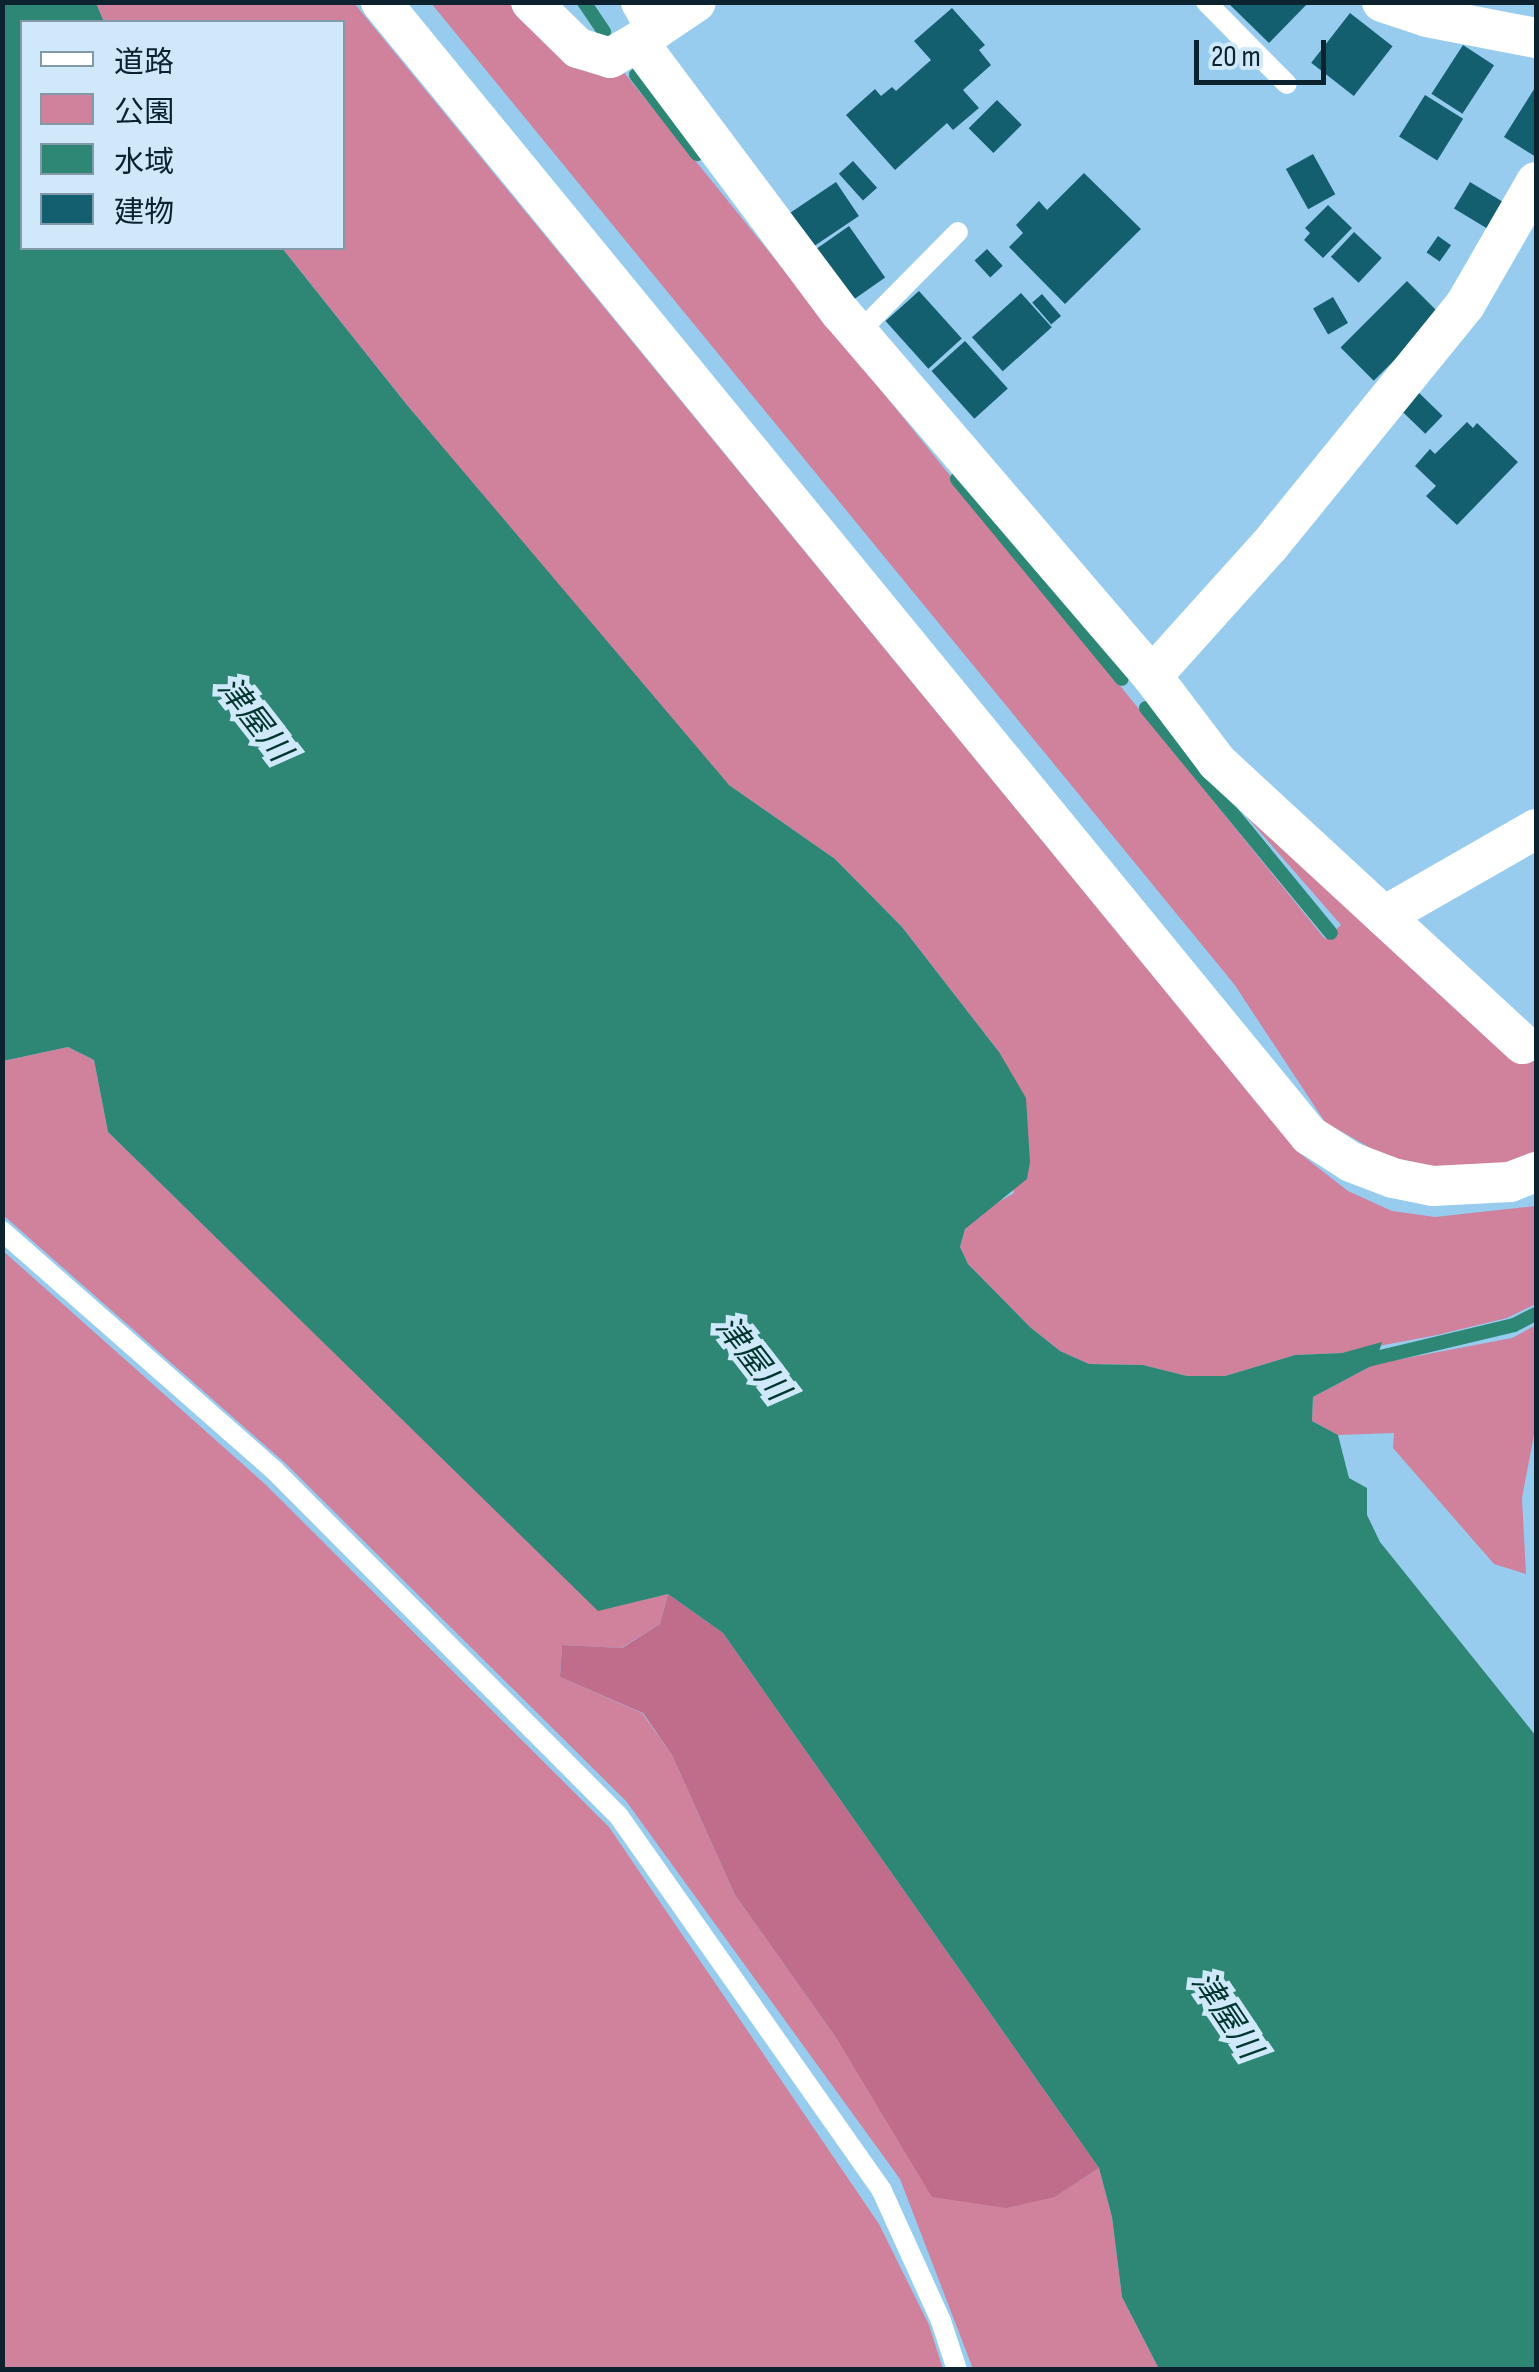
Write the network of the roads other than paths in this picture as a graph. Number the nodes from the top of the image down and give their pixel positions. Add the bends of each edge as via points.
1 (381, 2) edge
2 (532, 2) edge
3 (696, 2) edge
4 (1206, 2) edge
5 (1382, 2) edge
6 (645, 25) edge
7 (1536, 38) edge
8 (1287, 84) dead end
9 (1536, 182) edge
10 (958, 232) dead end
11 (858, 333) junction
12 (1152, 676) junction
13 (1536, 829) edge
14 (1384, 916) junction
15 (1523, 1044) dead end
16 (1536, 1172) edge
17 (2, 1231) edge
18 (957, 2370) edge

1 - 16 street via 1309,1135 1352,1162 1433,1186 1510,1182
2 - 6 street via 578,48 610,58
3 - 6 street
4 - 8 lane
5 - 7 street
6 - 11 street
9 - 12 street via 1465,306 1270,545
10 - 11 lane
11 - 12 street
12 - 14 street via 1217,762
13 - 14 street
14 - 15 street
17 - 18 lane via 274,1470 618,1815 882,2191

